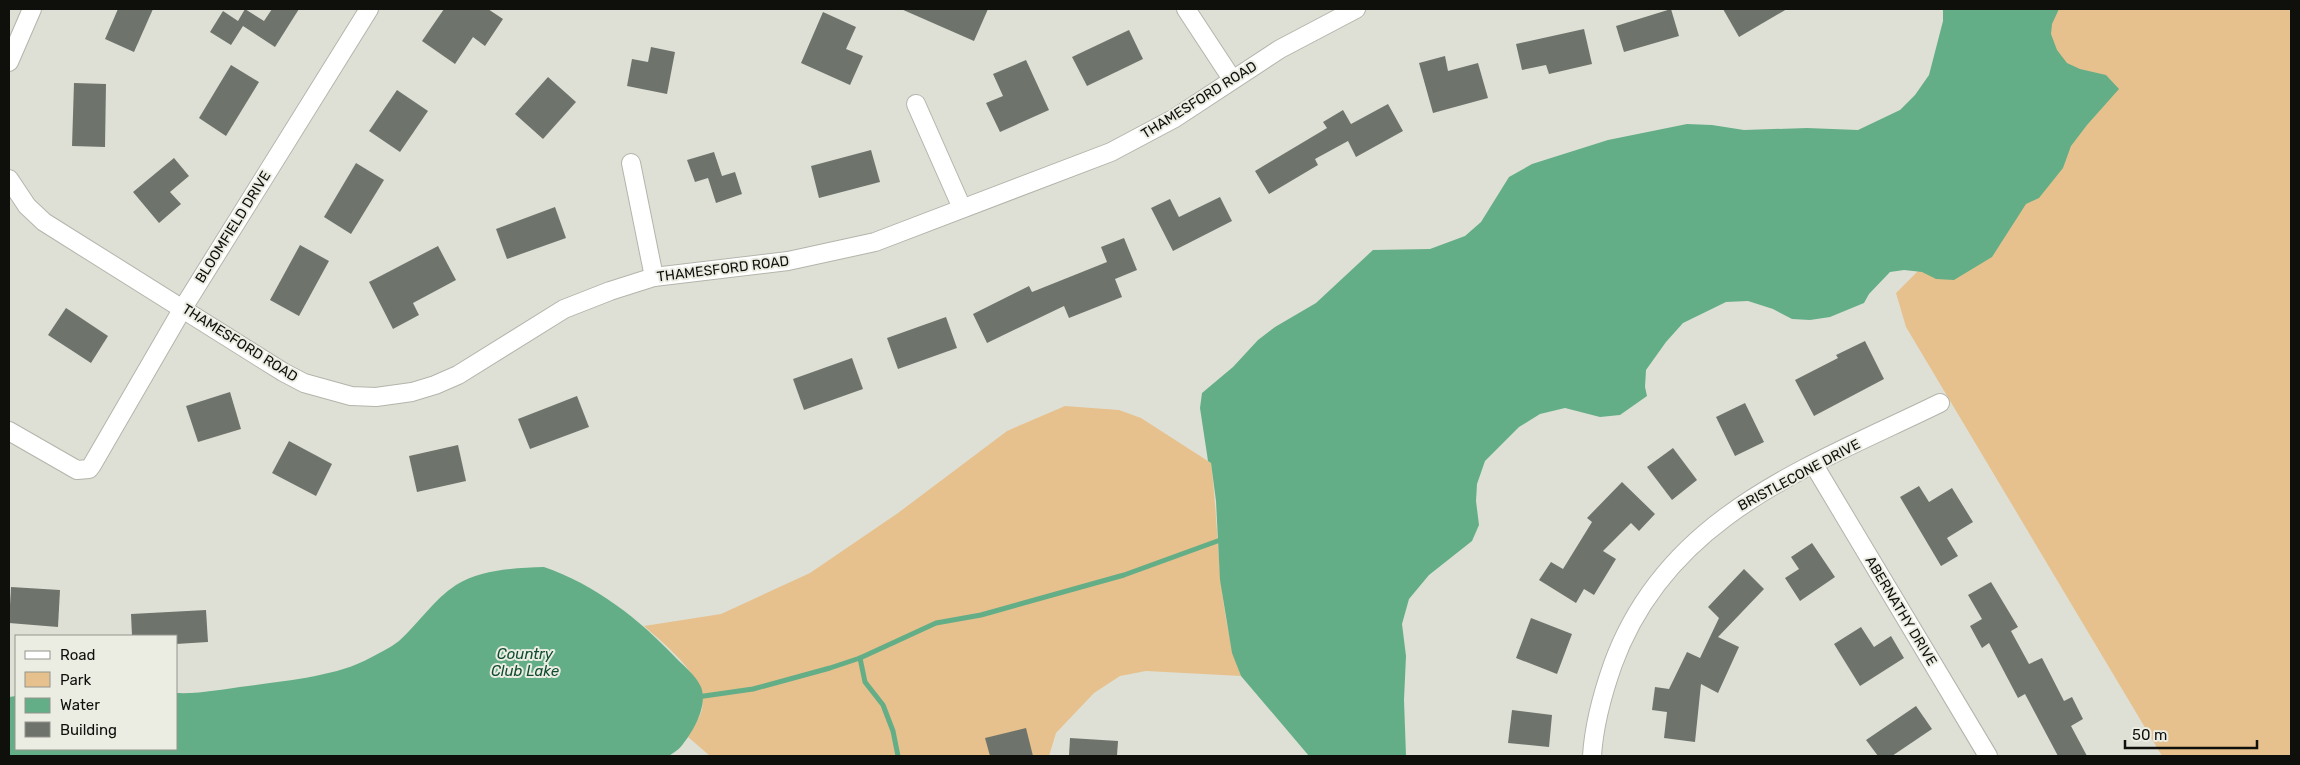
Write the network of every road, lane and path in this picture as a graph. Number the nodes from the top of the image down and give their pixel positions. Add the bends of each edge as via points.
1 (32, 9) edge
2 (369, 9) edge
3 (1186, 9) edge
4 (1356, 9) edge
5 (9, 62) edge
6 (1232, 79) junction
7 (916, 104) dead end
8 (631, 163) dead end
9 (9, 179) edge
10 (962, 208) junction
11 (654, 277) junction
12 (183, 308) junction
13 (1940, 403) dead end
14 (9, 431) edge
15 (1814, 465) junction
16 (1981, 754) edge
17 (1592, 756) edge

1 - 5 street
2 - 12 street, BLOOMFIELD DRIVE
3 - 6 street
4 - 6 street, THAMESFORD ROAD via 1280,49
6 - 10 street, THAMESFORD ROAD via 1175,118 1111,152
7 - 10 street
8 - 11 street
9 - 12 street, THAMESFORD ROAD via 27,206 44,222
10 - 11 street, THAMESFORD ROAD via 875,242 833,252
11 - 12 street, THAMESFORD ROAD via 564,309 458,375 436,385 376,397 351,396 304,383
12 - 14 street, BLOOMFIELD DRIVE via 89,469 77,470
13 - 15 street, BRISTLECONE DRIVE
15 - 16 street, ABERNATHY DRIVE
15 - 17 street, BRISTLECONE DRIVE via 1727,514 1684,550 1665,572 1632,618 1621,643 1600,699

